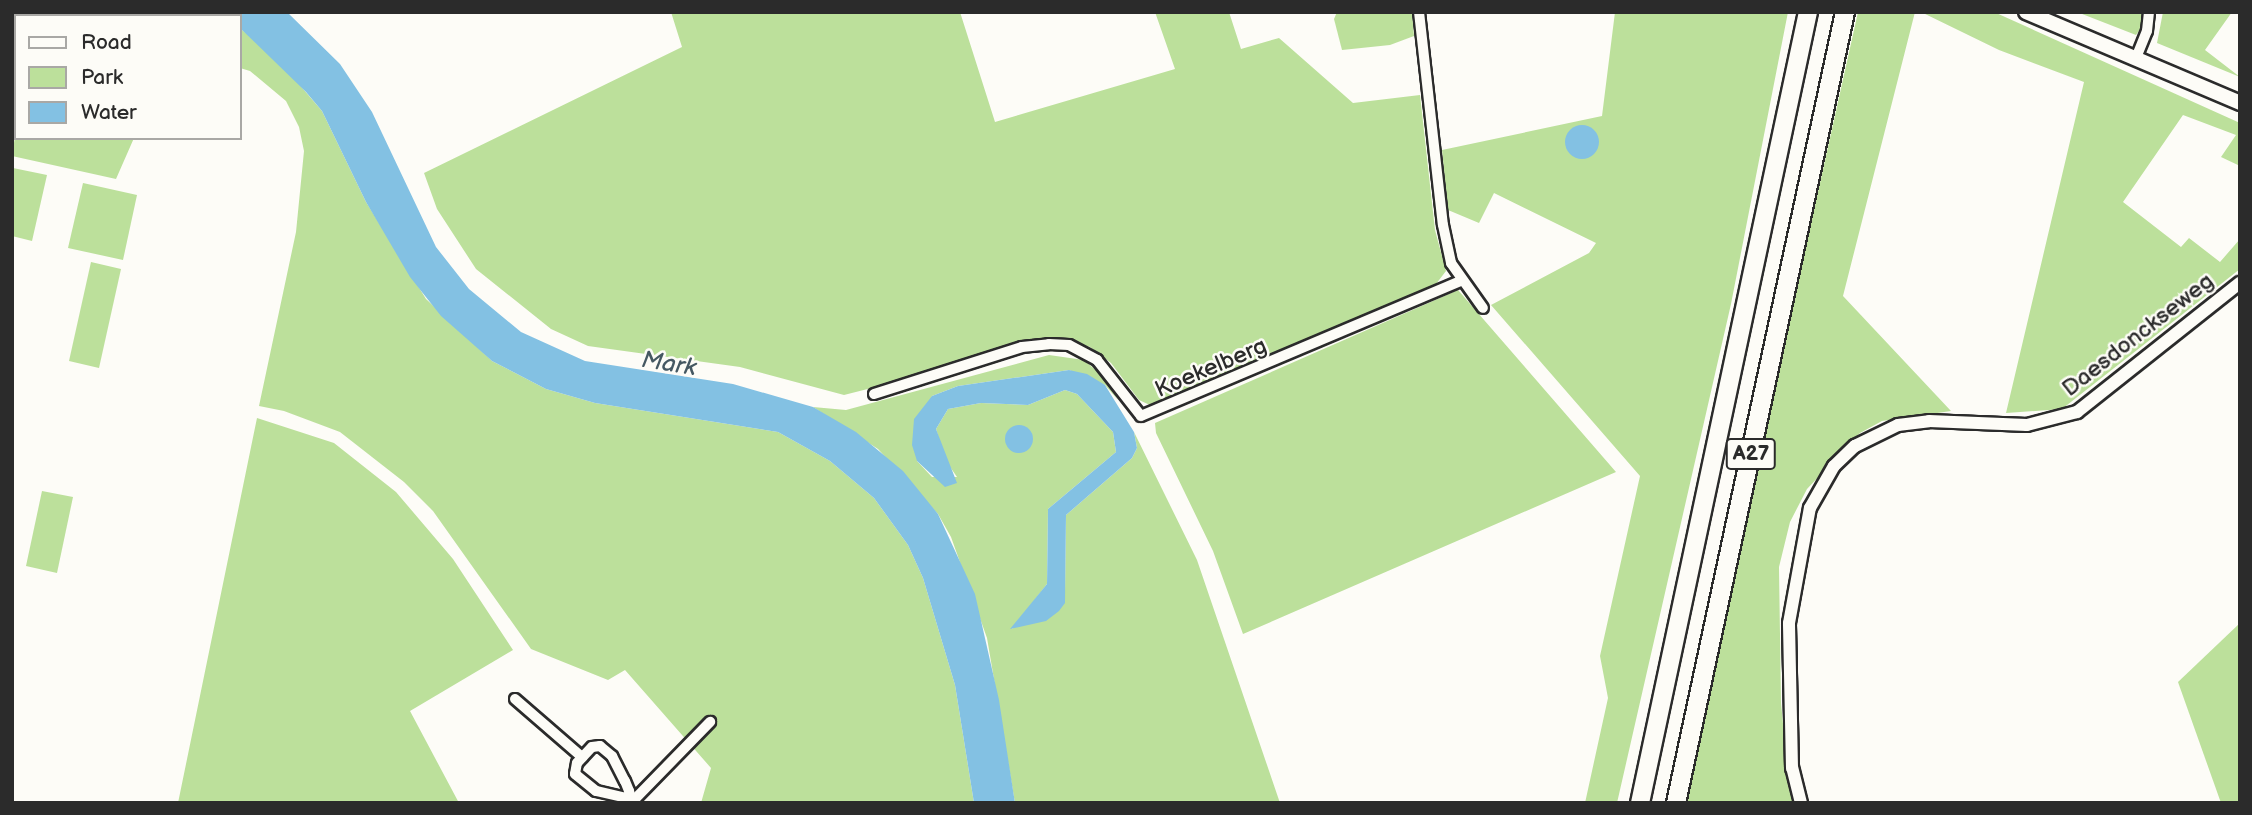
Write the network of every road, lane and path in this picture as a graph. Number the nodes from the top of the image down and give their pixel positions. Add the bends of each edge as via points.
1 (1419, 12) edge
2 (1808, 12) edge
3 (1845, 12) edge
4 (2026, 12) edge
5 (2149, 12) edge
6 (2136, 58) junction
7 (2240, 103) edge
8 (1460, 281) junction
9 (2240, 282) edge
10 (1483, 308) dead end
11 (874, 394) dead end
12 (515, 699) dead end
13 (710, 722) dead end
14 (582, 757) junction
15 (632, 801) edge
16 (1640, 803) edge
17 (1676, 803) edge
18 (1801, 803) edge

1 - 8 street via 1443,225
2 - 16 highway, A27
3 - 17 highway, A27
4 - 6 main road
5 - 6 street
6 - 7 main road
8 - 10 street
8 - 11 street, Koekelberg via 1141,416 1097,360 1069,345 1022,347
9 - 18 street, Daesdonckseweg via 2077,411 2027,425 1928,421 1898,425 1855,446 1834,466 1810,508 1789,623 1792,768
12 - 14 street
13 - 15 street
14 - 15 street via 575,768 581,781 596,791
14 - 15 street via 596,745 604,749 619,766

